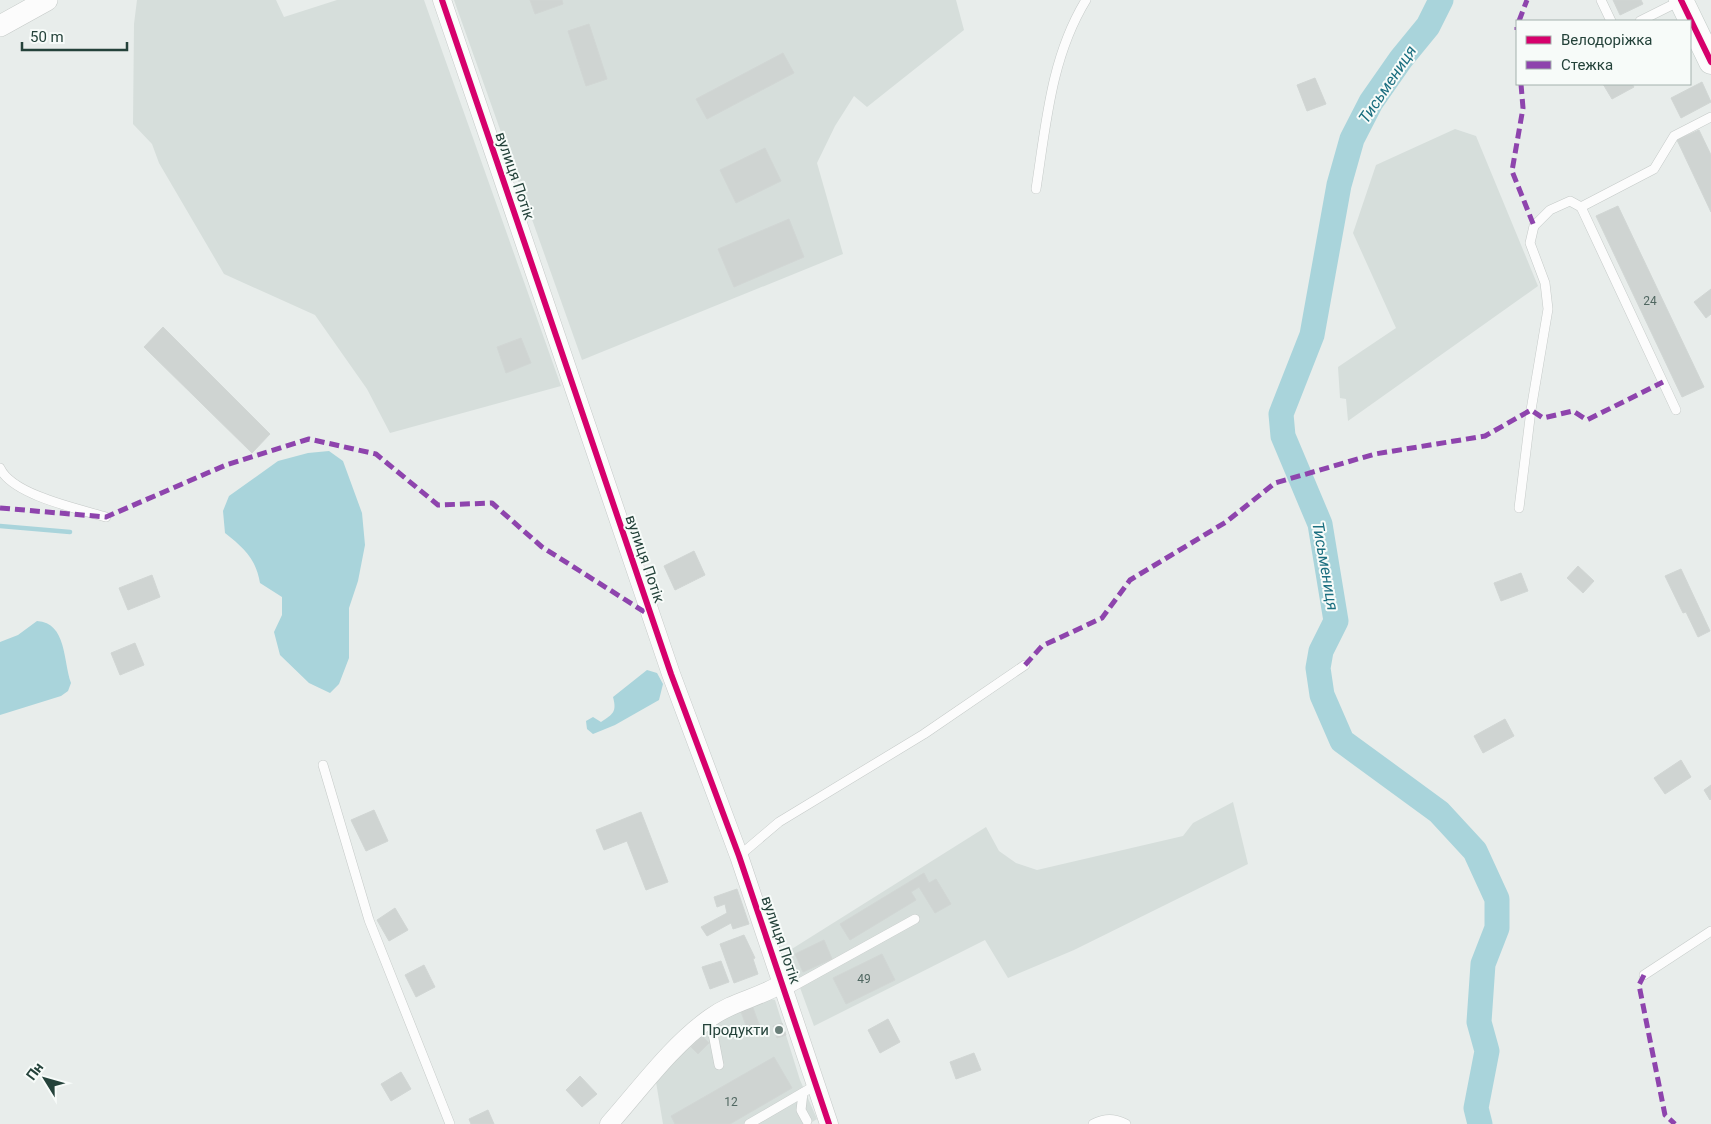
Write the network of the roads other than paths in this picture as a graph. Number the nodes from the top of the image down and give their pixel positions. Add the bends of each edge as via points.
1 (47, 0) edge
2 (442, 0) edge
3 (1086, 0) edge
4 (1601, 0) edge
5 (1681, 0) edge
6 (1611, 20) edge
7 (1642, 20) edge
8 (1691, 20) edge
9 (1691, 21) edge
10 (0, 26) edge
11 (1711, 62) edge
12 (1711, 117) edge
13 (1036, 189) dead end
14 (1581, 207) junction
15 (1676, 410) dead end
16 (0, 468) edge
17 (1519, 508) dead end
18 (106, 517) dead end
19 (1025, 665) dead end
20 (323, 765) dead end
21 (739, 856) junction
22 (915, 919) dead end
23 (1711, 931) edge
24 (1644, 975) dead end
25 (784, 987) junction
26 (710, 1018) junction
27 (719, 1065) dead end
28 (810, 1089) junction
29 (827, 1117) edge
30 (805, 1123) edge
31 (450, 1124) edge
32 (609, 1124) edge
33 (749, 1124) edge
34 (1094, 1124) edge
35 (1126, 1124) edge

1 - 10 street
2 - 21 street, вулиця Потік via 669,666
3 - 13 lane via 1074,19 1052,81
4 - 6 lane
5 - 7 lane
5 - 8 main road
9 - 11 main road
12 - 14 lane via 1674,136 1654,169
14 - 15 lane
14 - 17 lane via 1570,201 1550,210 1534,226 1530,243 1545,284 1548,309
16 - 18 lane via 16,486
19 - 21 lane via 924,734 780,822
20 - 31 lane via 369,920
21 - 25 street, вулиця Потік
22 - 25 lane
23 - 24 lane
25 - 26 street via 735,1002
25 - 28 street, вулиця Потік
26 - 27 lane
26 - 32 street via 678,1046
28 - 29 street, вулиця Потік
28 - 30 lane via 800,1110
28 - 33 lane
29 - 30 lane
34 - 35 lane via 1116,1119

